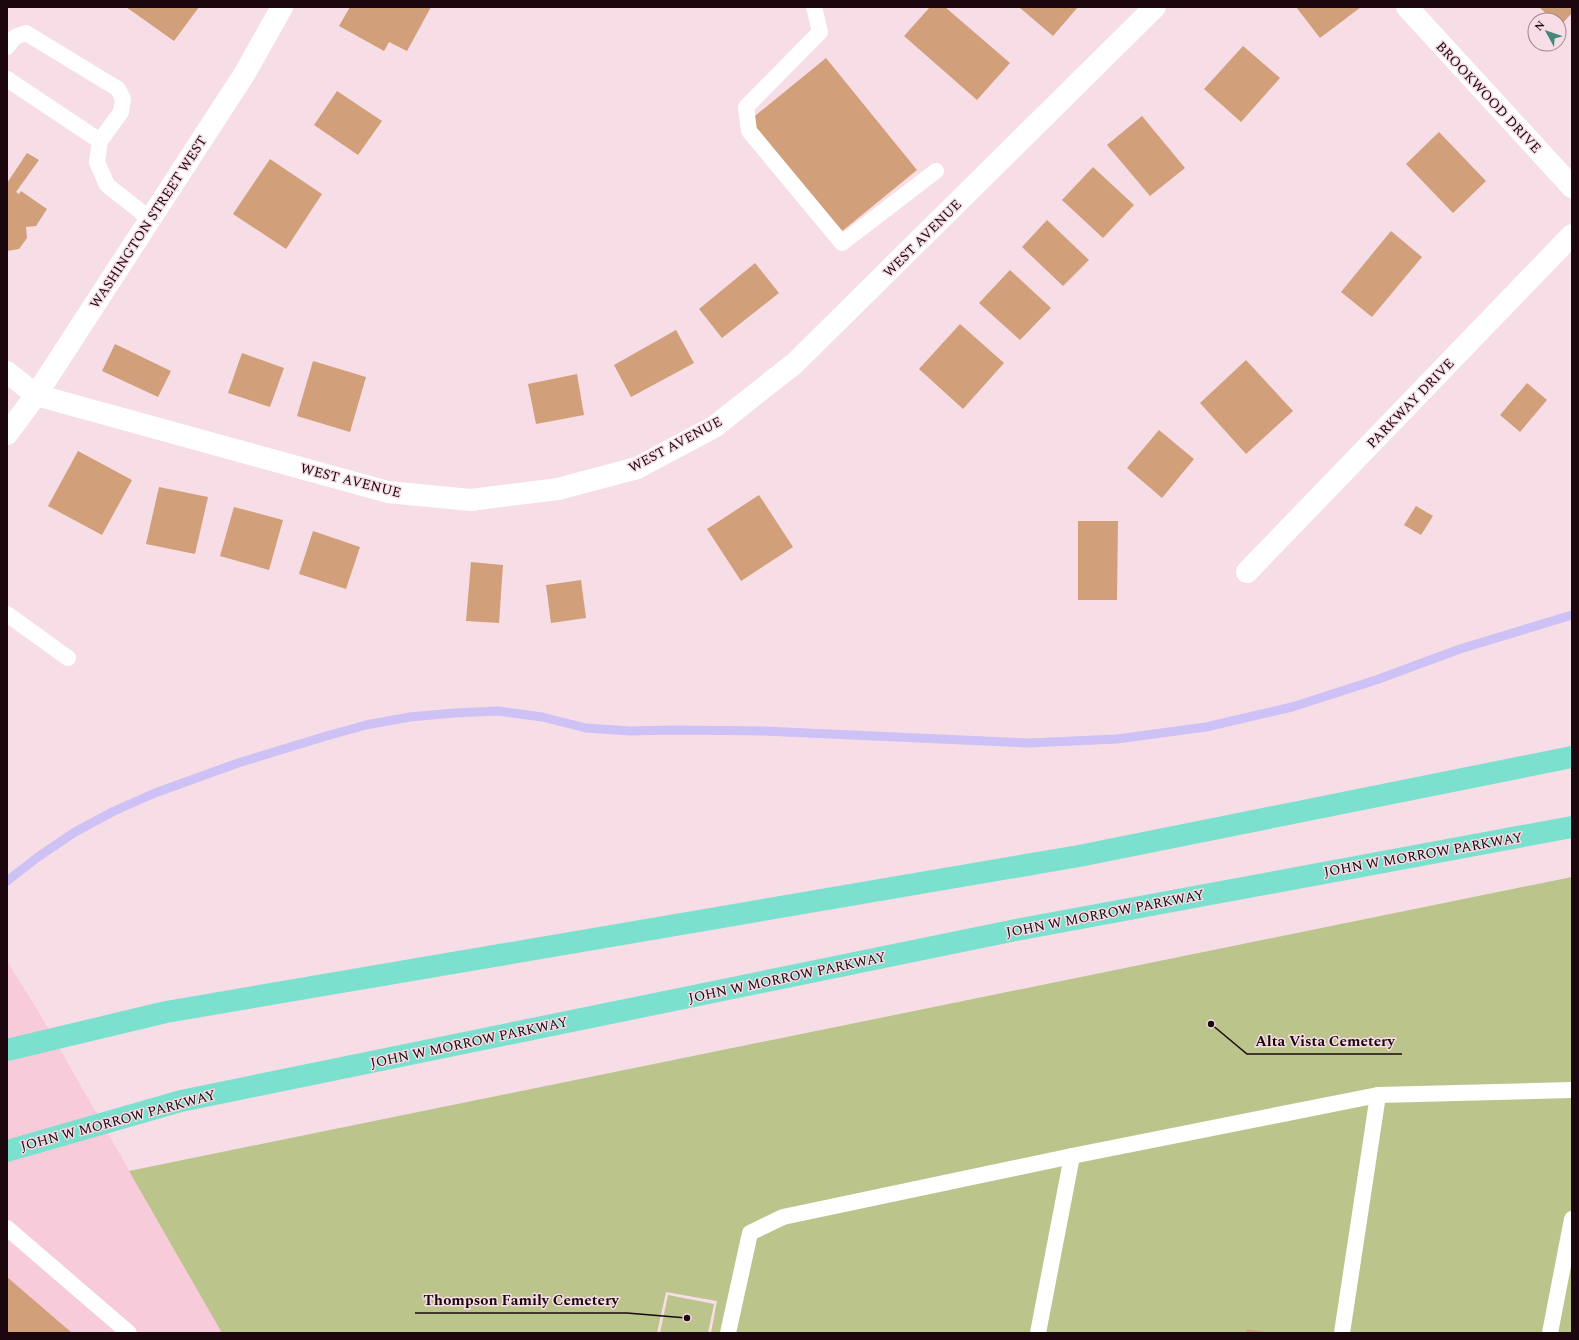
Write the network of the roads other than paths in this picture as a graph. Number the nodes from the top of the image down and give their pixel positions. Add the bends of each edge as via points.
1 (282, 7) edge
2 (814, 7) edge
3 (1155, 7) edge
4 (1407, 7) edge
5 (7, 47) edge
6 (7, 79) edge
7 (100, 141) junction
8 (936, 171) dead end
9 (1572, 188) edge
10 (150, 219) junction
11 (1572, 235) edge
12 (7, 372) edge
13 (36, 395) junction
14 (7, 434) edge
15 (1247, 572) dead end
16 (7, 614) edge
17 (68, 658) dead end
18 (1572, 757) edge
19 (1572, 827) edge
20 (7, 1050) edge
21 (1572, 1090) edge
22 (1378, 1095) junction
23 (7, 1151) edge
24 (1072, 1156) junction
25 (1572, 1219) edge
26 (7, 1228) edge
27 (129, 1333) edge
28 (728, 1333) edge
29 (1038, 1333) edge
30 (1342, 1333) edge
31 (1550, 1333) edge

1 - 10 street, WASHINGTON STREET WEST via 245,73
2 - 8 lane via 820,32 746,107 748,131 842,243
3 - 13 street, WEST AVENUE via 795,363 714,427 637,468 558,489 470,500 388,492
4 - 9 street, BROOKWOOD DRIVE
5 - 7 lane via 15,37 26,33 118,89 123,99 121,112
6 - 7 lane
7 - 10 lane via 97,162 108,185
10 - 13 street, WASHINGTON STREET WEST
11 - 15 street, PARKWAY DRIVE
12 - 13 street, WEST AVENUE
13 - 14 street, WASHINGTON STREET WEST
16 - 17 lane
18 - 20 main road via 1079,856 166,1012
19 - 23 main road, JOHN W MORROW PARKWAY via 1016,930 181,1101
21 - 22 lane
22 - 24 lane
22 - 30 lane
24 - 28 lane via 783,1217 750,1233
24 - 29 lane
25 - 31 lane
26 - 27 lane

